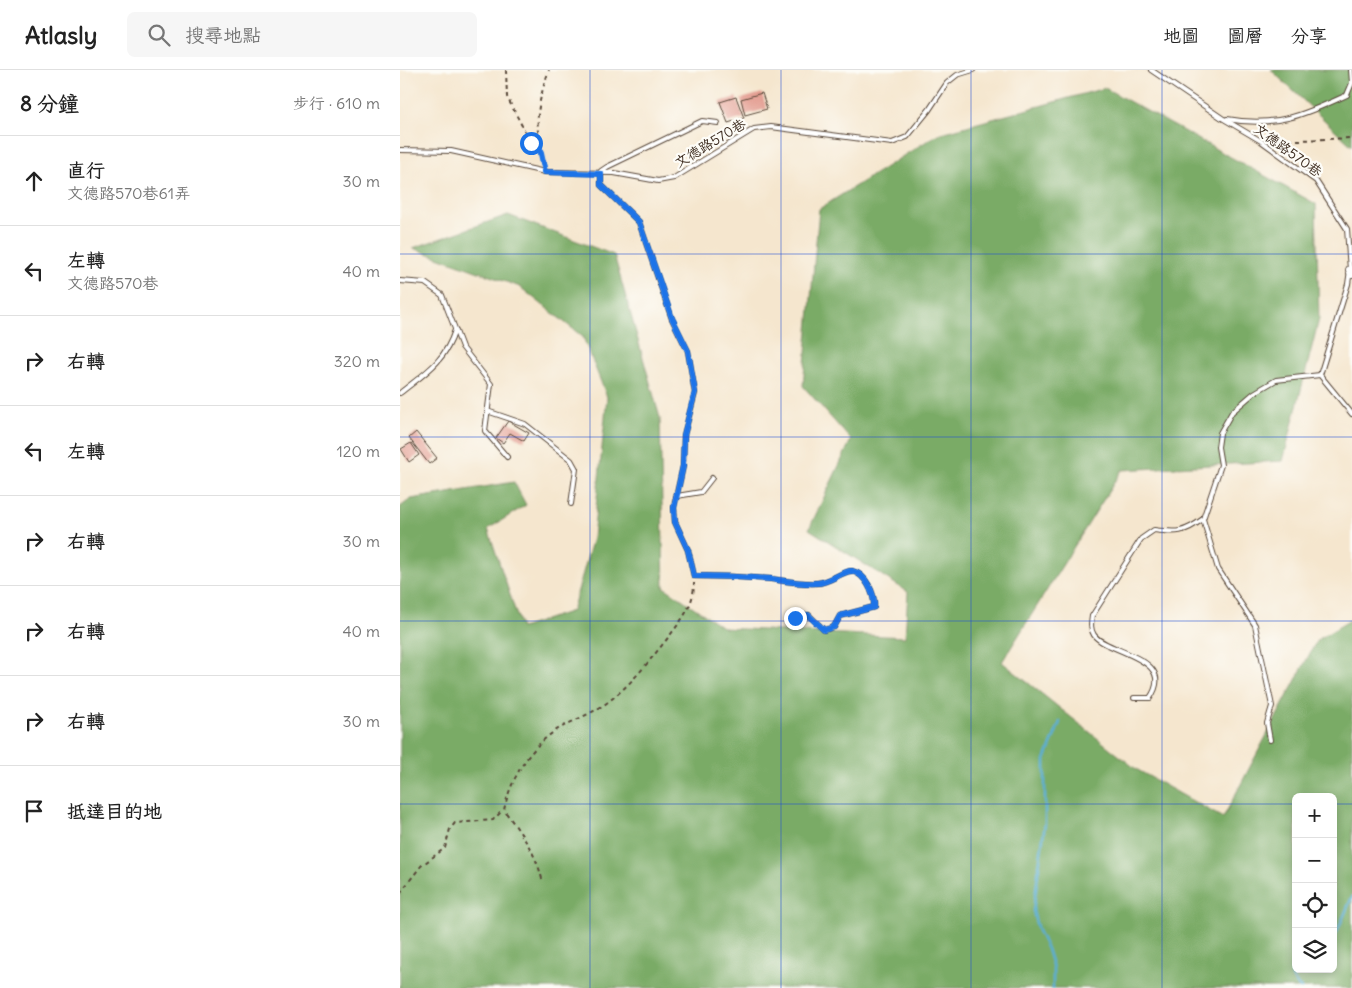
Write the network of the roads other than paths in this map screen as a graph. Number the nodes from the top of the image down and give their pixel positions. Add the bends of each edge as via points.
1 (973, 70) edge
2 (1151, 70) edge
3 (1351, 70) edge
4 (1222, 118) junction
5 (718, 123) dead end
6 (400, 150) edge
7 (601, 174) junction
8 (1351, 272) edge
9 (400, 281) edge
10 (455, 330) junction
11 (1320, 375) junction
12 (400, 394) edge
13 (487, 411) junction
14 (1352, 414) edge
15 (507, 457) dead end
16 (712, 478) dead end
17 (677, 496) junction
18 (571, 504) dead end
19 (1203, 519) junction
20 (795, 618) dead end
21 (1134, 698) dead end
22 (1270, 740) dead end

1 - 7 lane, 文德路570巷 via 946,83 930,110 907,137 892,143 771,127 754,128 674,178 658,180
2 - 4 lane, 文德路570巷
3 - 4 lane via 1352,83 1347,95 1303,115 1250,124
4 - 8 lane, 文德路570巷 via 1261,141 1316,181 1348,229
5 - 7 lane via 702,122 601,170
6 - 7 lane, 文德路570巷 via 451,151 545,172
7 - 17 lane via 601,185 639,222 672,318 688,351 695,392 684,435 683,466
8 - 11 lane, 文德路570巷
9 - 10 lane via 425,283 442,295
10 - 12 lane via 443,356
10 - 13 lane via 462,347 491,384
11 - 14 lane
11 - 19 lane via 1276,380 1254,392 1232,412 1220,434 1221,465
13 - 15 lane via 485,431
13 - 18 lane via 525,424 570,460 576,469
16 - 17 lane via 701,492
17 - 20 lane via 675,522 688,550 694,576 818,583 834,579 845,571 853,571 863,577 875,598 874,607 840,616 834,627 824,630 808,615
19 - 21 lane via 1188,530 1154,530 1141,539 1092,616 1090,626 1094,636 1136,656 1155,677 1156,687 1150,698
19 - 22 lane via 1218,569 1254,625 1272,706 1267,723

